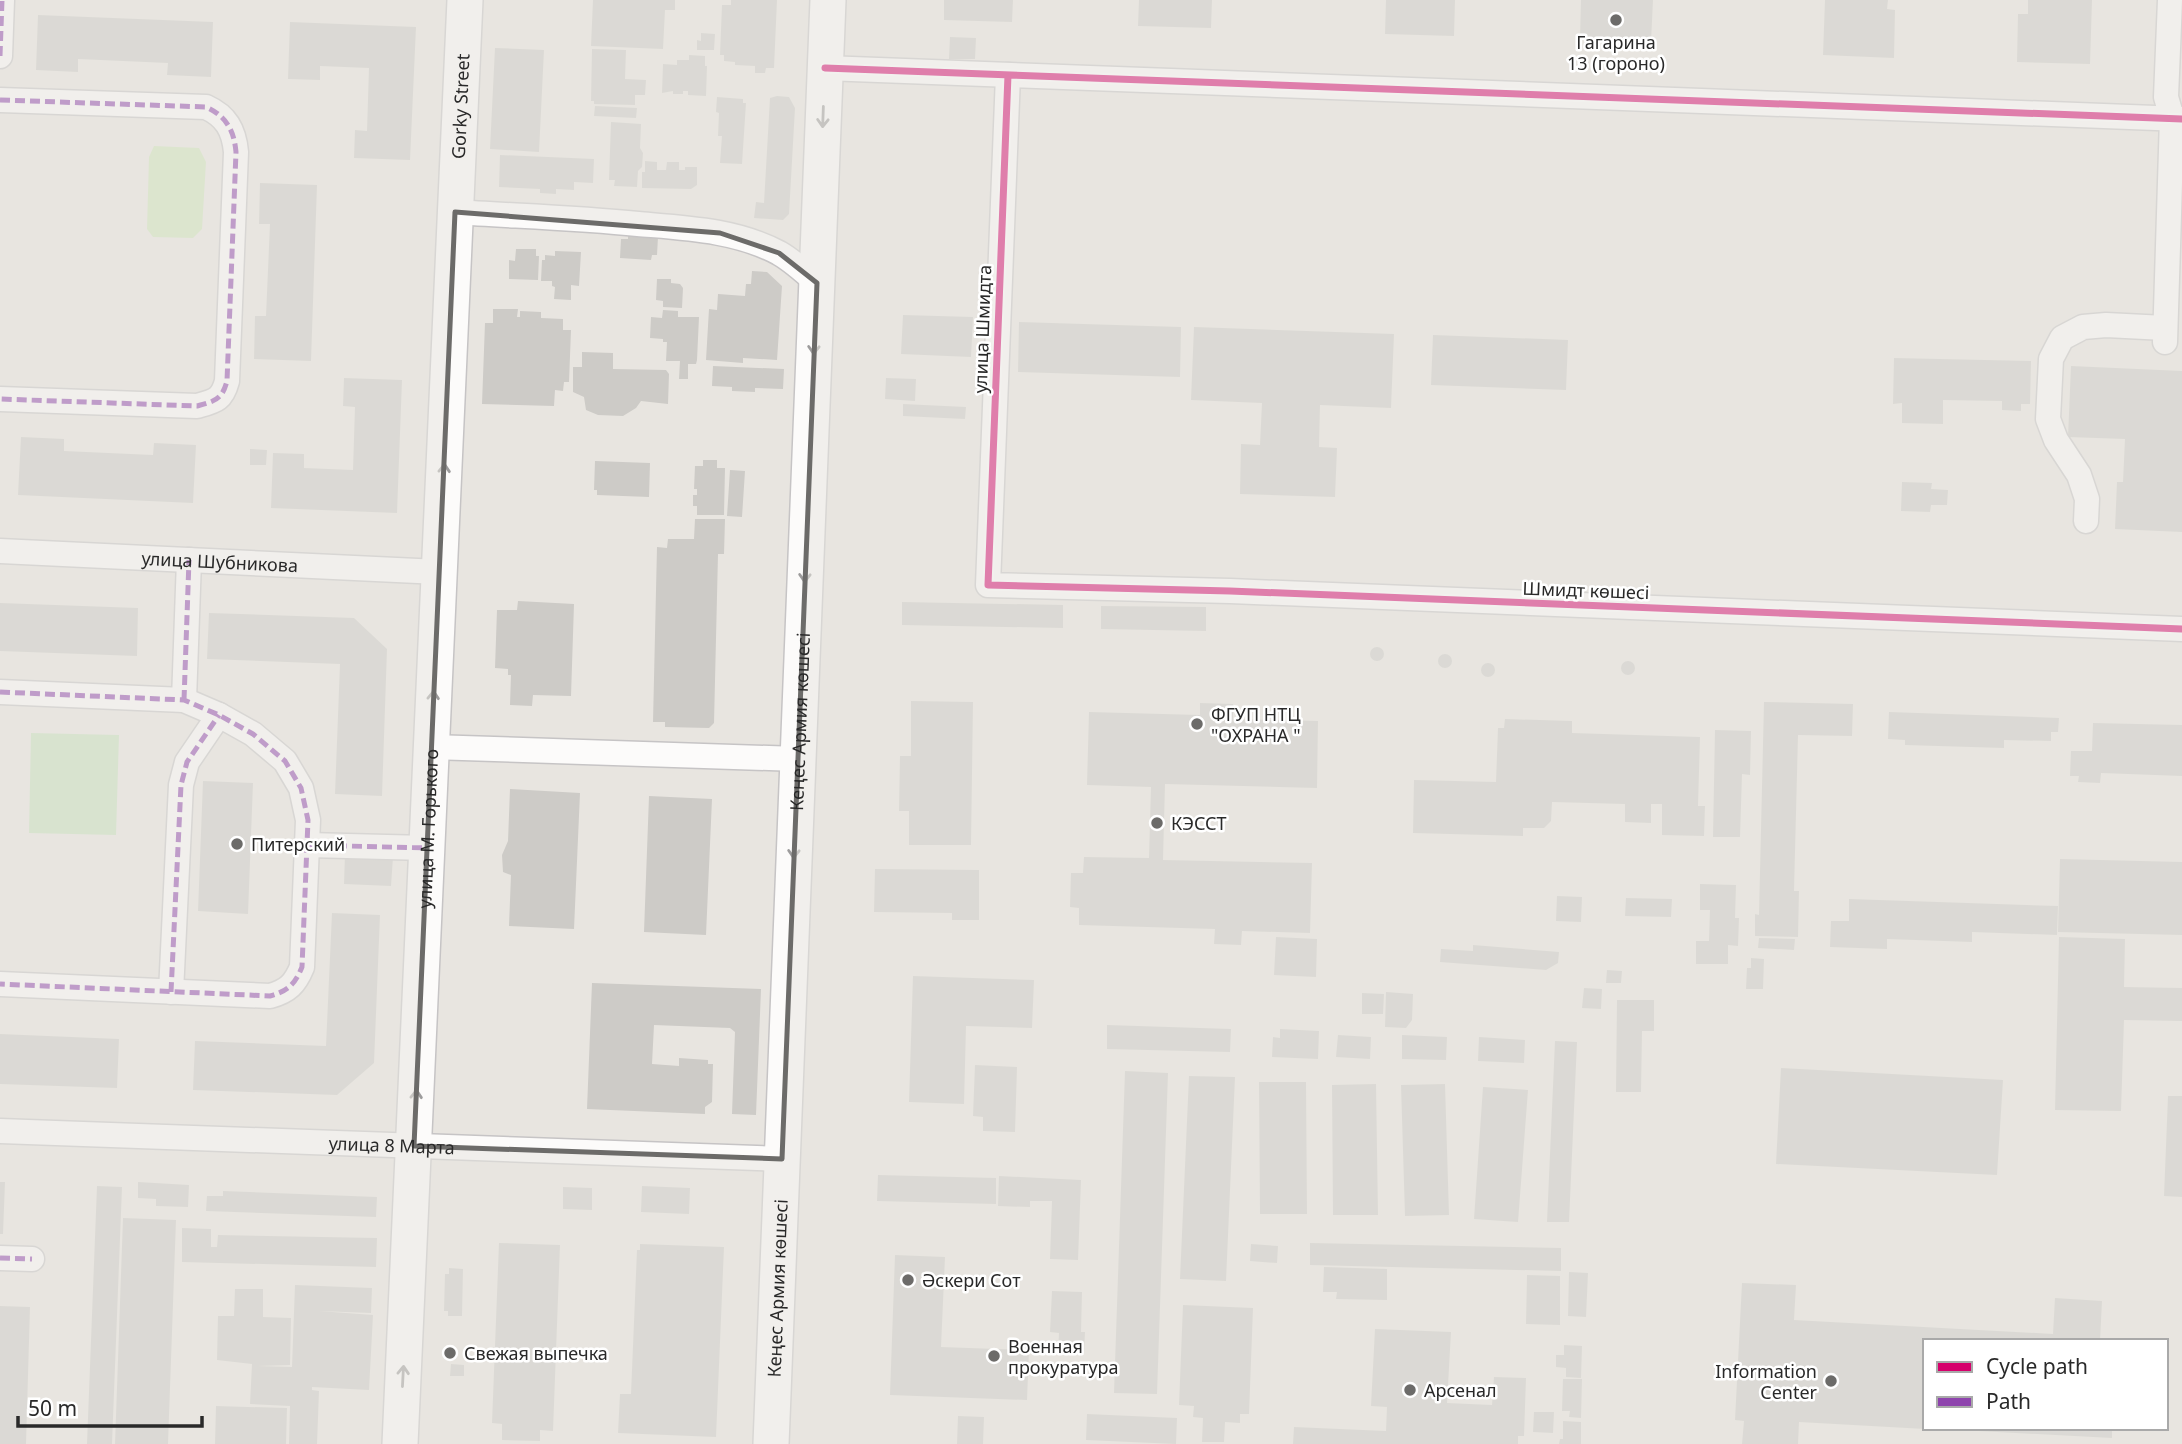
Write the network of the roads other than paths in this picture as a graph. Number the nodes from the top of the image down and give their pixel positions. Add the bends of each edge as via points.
1 (2, 0) edge
2 (465, 0) edge
3 (828, 0) edge
4 (2170, 0) edge
5 (0, 56) edge
6 (825, 68) junction
7 (1008, 75) junction
8 (0, 100) edge
9 (2177, 119) edge
10 (2177, 167) edge
11 (455, 212) junction
12 (817, 283) junction
13 (0, 399) edge
14 (2086, 522) dead end
15 (0, 551) edge
16 (188, 560) junction
17 (439, 572) junction
18 (988, 584) joint
19 (2182, 629) edge
20 (0, 692) edge
21 (184, 700) junction
22 (219, 715) junction
23 (431, 747) junction
24 (798, 759) junction
25 (307, 845) junction
26 (427, 848) junction
27 (0, 984) edge
28 (171, 992) junction
29 (0, 1131) edge
30 (414, 1146) junction
31 (782, 1159) junction
32 (0, 1258) edge
33 (32, 1259) dead end
34 (400, 1444) edge
35 (771, 1444) edge

1 - 5 street
2 - 11 main road, Gorky Street
3 - 6 main road, Кеңес Армия көшесі
4 - 9 street via 2166,97
6 - 7 street
6 -> 12 main road, Кеңес Армия көшесі
7 - 9 street
7 - 18 street, улица Шмидта
8 - 13 street via 206,107 229,125 236,152 223,394 197,406
9 - 10 street
10 - 14 street via 2165,335 2106,325 2083,327 2062,338 2051,359 2049,419 2056,440 2079,475 2087,499
11 - 12 street via 601,220 720,233 779,253
17 -> 11 main road, улица М. Горького
12 -> 24 main road, Кеңес Армия көшесі
15 - 16 street, улица Шубникова
16 - 17 street, улица Шубникова
16 - 21 street
23 -> 17 main road, улица М. Горького
18 - 19 street, Шмидт көшесі
20 - 21 street
21 - 22 street
22 - 25 street via 253,734 285,761 301,788 308,820
22 - 28 street via 187,762 181,785
23 - 24 street
23 - 26 main road, улица М. Горького
24 -> 31 main road, Кеңес Армия көшесі
25 - 26 street
25 - 28 street via 302,967 296,982 270,996
30 -> 26 main road, улица М. Горького
27 - 28 street
29 - 30 street, улица 8 Марта
30 - 31 street, улица 8 Марта
34 -> 30 main road, улица М. Горького
31 - 35 main road, Кеңес Армия көшесі
32 - 33 street

